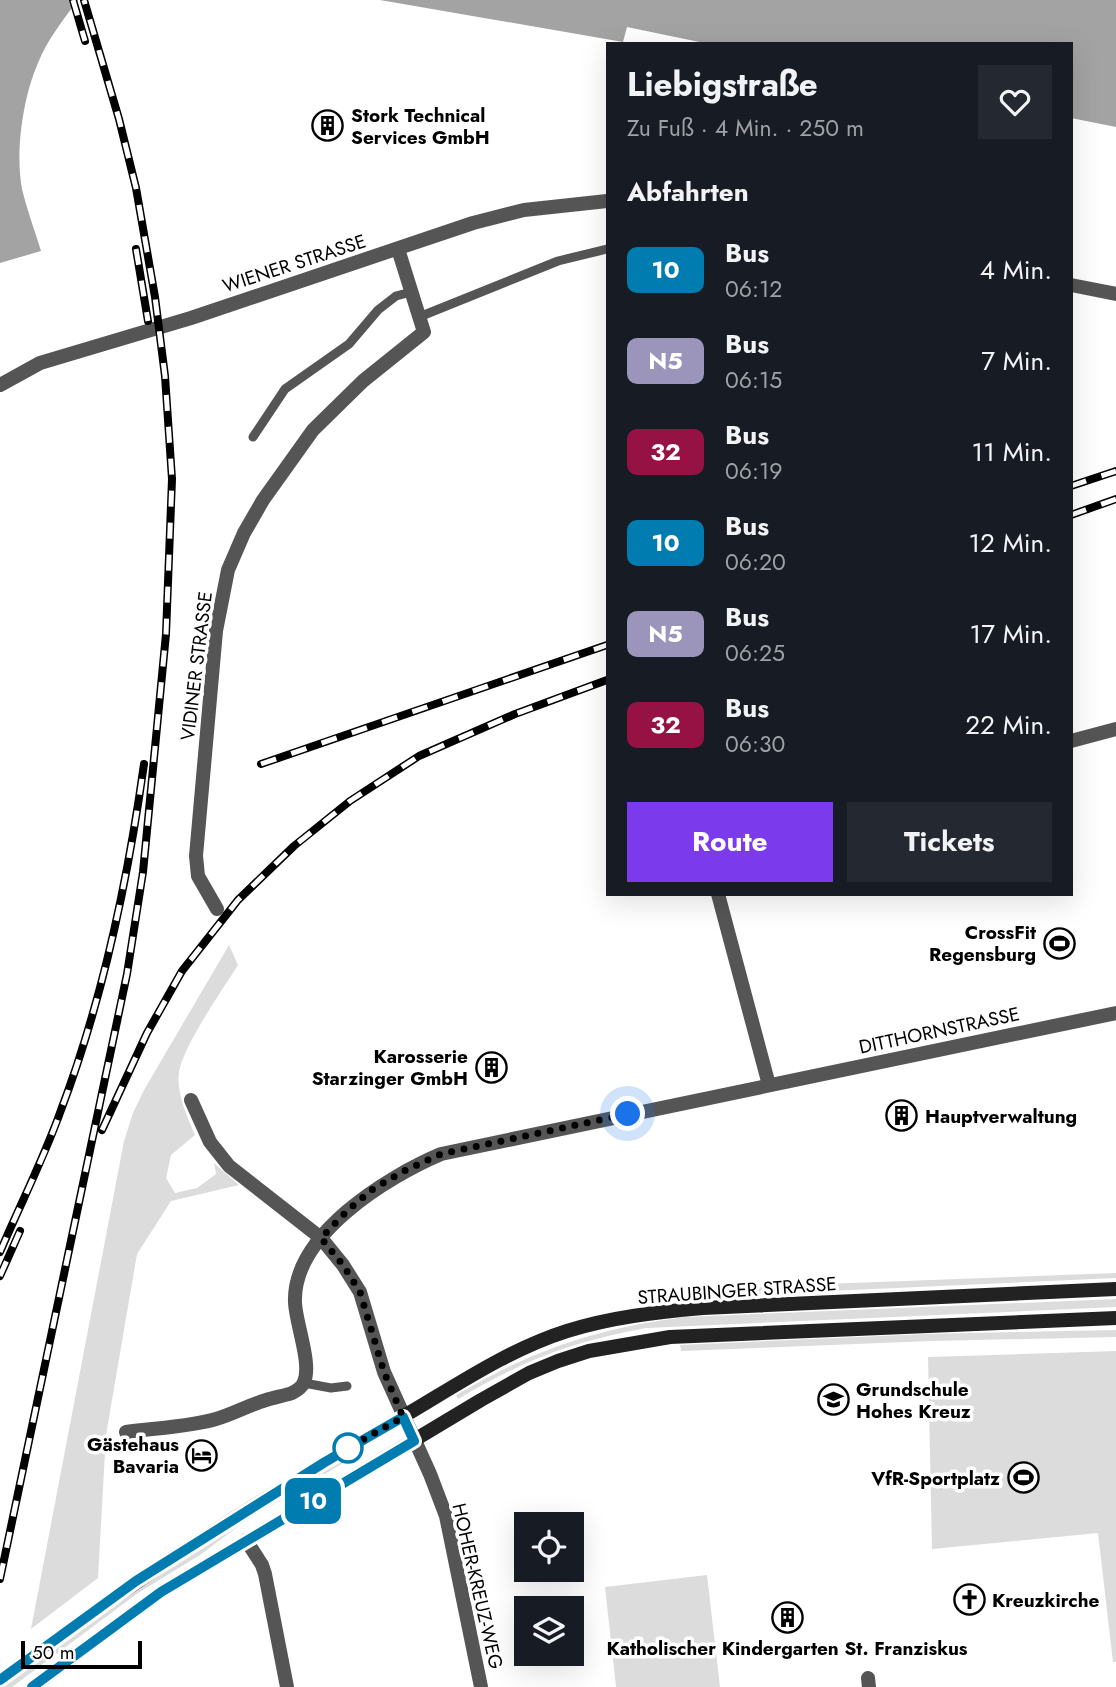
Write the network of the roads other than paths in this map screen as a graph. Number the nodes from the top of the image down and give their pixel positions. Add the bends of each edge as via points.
1 (606, 201) edge
2 (398, 249) junction
3 (606, 249) edge
4 (1073, 285) edge
5 (411, 292) junction
6 (1116, 294) edge
7 (419, 317) junction
8 (0, 385) edge
9 (253, 437) dead end
10 (1116, 729) edge
11 (1073, 740) edge
12 (718, 896) edge
13 (217, 909) dead end
14 (1116, 1013) edge
15 (769, 1084) junction
16 (191, 1100) dead end
17 (321, 1238) junction
18 (1116, 1289) edge
19 (1116, 1318) edge
20 (303, 1383) junction
21 (347, 1386) dead end
22 (403, 1417) junction
23 (126, 1432) dead end
24 (414, 1441) junction
25 (246, 1541) junction
26 (0, 1680) edge
27 (33, 1687) edge
28 (287, 1687) edge
29 (481, 1687) edge

1 - 2 street, WIENER STRASSE via 524,210
2 - 5 street
2 - 8 street, WIENER STRASSE via 40,363
3 - 7 lane via 558,261
4 - 6 street
5 - 7 street
5 - 9 lane via 396,296 349,344 285,390
7 - 13 street, VIDINER STRASSE via 424,332 313,430 282,471 244,533 228,570 216,631 196,856 198,876
10 - 11 street
12 - 15 street
14 - 15 street, DITTHORNSTRASSE
15 - 17 street, DITTHORNSTRASSE via 441,1154 373,1189
16 - 17 street, HOHER-KREUZ-WEG via 211,1142 229,1166
17 - 20 street, DITTHORNSTRASSE via 295,1287 306,1368
17 - 22 street, HOHER-KREUZ-WEG via 360,1292
18 - 22 main road, STRAUBINGER STRASSE via 703,1308 603,1321 521,1349
19 - 24 main road via 705,1335 633,1343 589,1351 529,1373
20 - 21 lane
20 - 23 street via 296,1391 215,1419
22 - 24 street, HOHER-KREUZ-WEG
22 - 26 main road, STRAUBINGER STRASSE via 136,1581
24 - 25 main road
24 - 29 street, HOHER-KREUZ-WEG via 446,1516
25 - 27 main road via 161,1592
25 - 28 street via 265,1574

